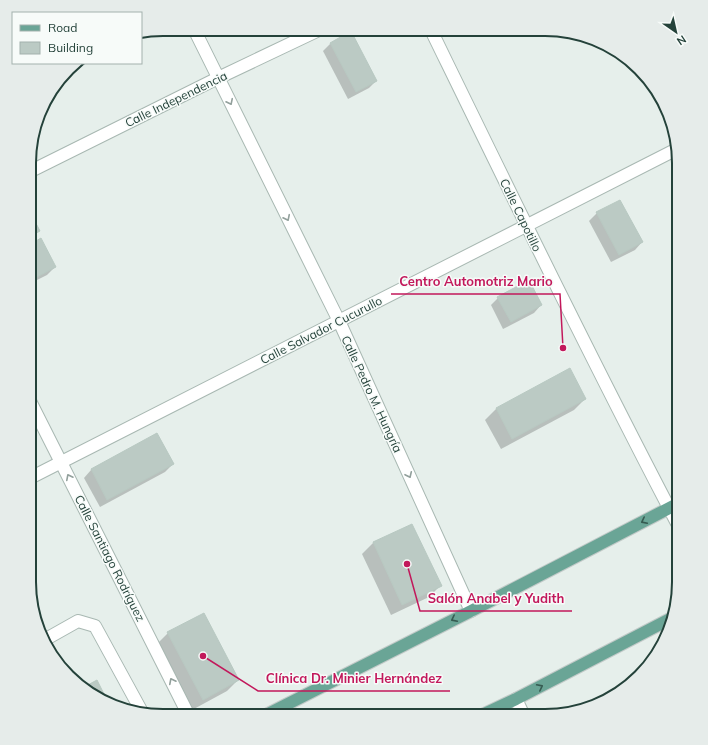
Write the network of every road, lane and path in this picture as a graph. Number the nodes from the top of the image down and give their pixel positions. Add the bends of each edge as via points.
1 (197, 36) edge
2 (306, 36) edge
3 (434, 36) edge
4 (218, 78) junction
5 (672, 152) edge
6 (36, 169) edge
7 (527, 226) junction
8 (338, 321) junction
9 (36, 413) edge
10 (61, 462) junction
11 (36, 475) edge
12 (672, 503) edge
13 (672, 507) edge
14 (471, 610) junction
15 (665, 621) edge
16 (49, 637) edge
17 (516, 699) junction
18 (139, 707) edge
19 (185, 709) edge
20 (278, 709) edge
21 (495, 709) edge
22 (521, 709) edge

1 - 4 street, Calle Pedro M. Hungría
2 - 4 street, Calle Independencia
3 - 7 street, Calle Capotillo
4 - 6 street, Calle Independencia
4 -> 8 street, Calle Pedro M. Hungría
5 - 7 street, Calle Salvador Cucurullo
7 - 8 street, Calle Salvador Cucurullo
7 - 12 street, Calle Capotillo via 625,424
8 - 10 street, Calle Salvador Cucurullo
8 -> 14 street, Calle Pedro M. Hungría
9 - 10 street, Calle Santiago Rodríguez
10 - 11 street, Calle Salvador Cucurullo
19 -> 10 street, Calle Santiago Rodríguez
13 -> 14 main road
14 -> 20 main road
17 -> 15 main road
16 - 18 street via 78,621 95,626
17 - 21 main road
17 - 22 street

